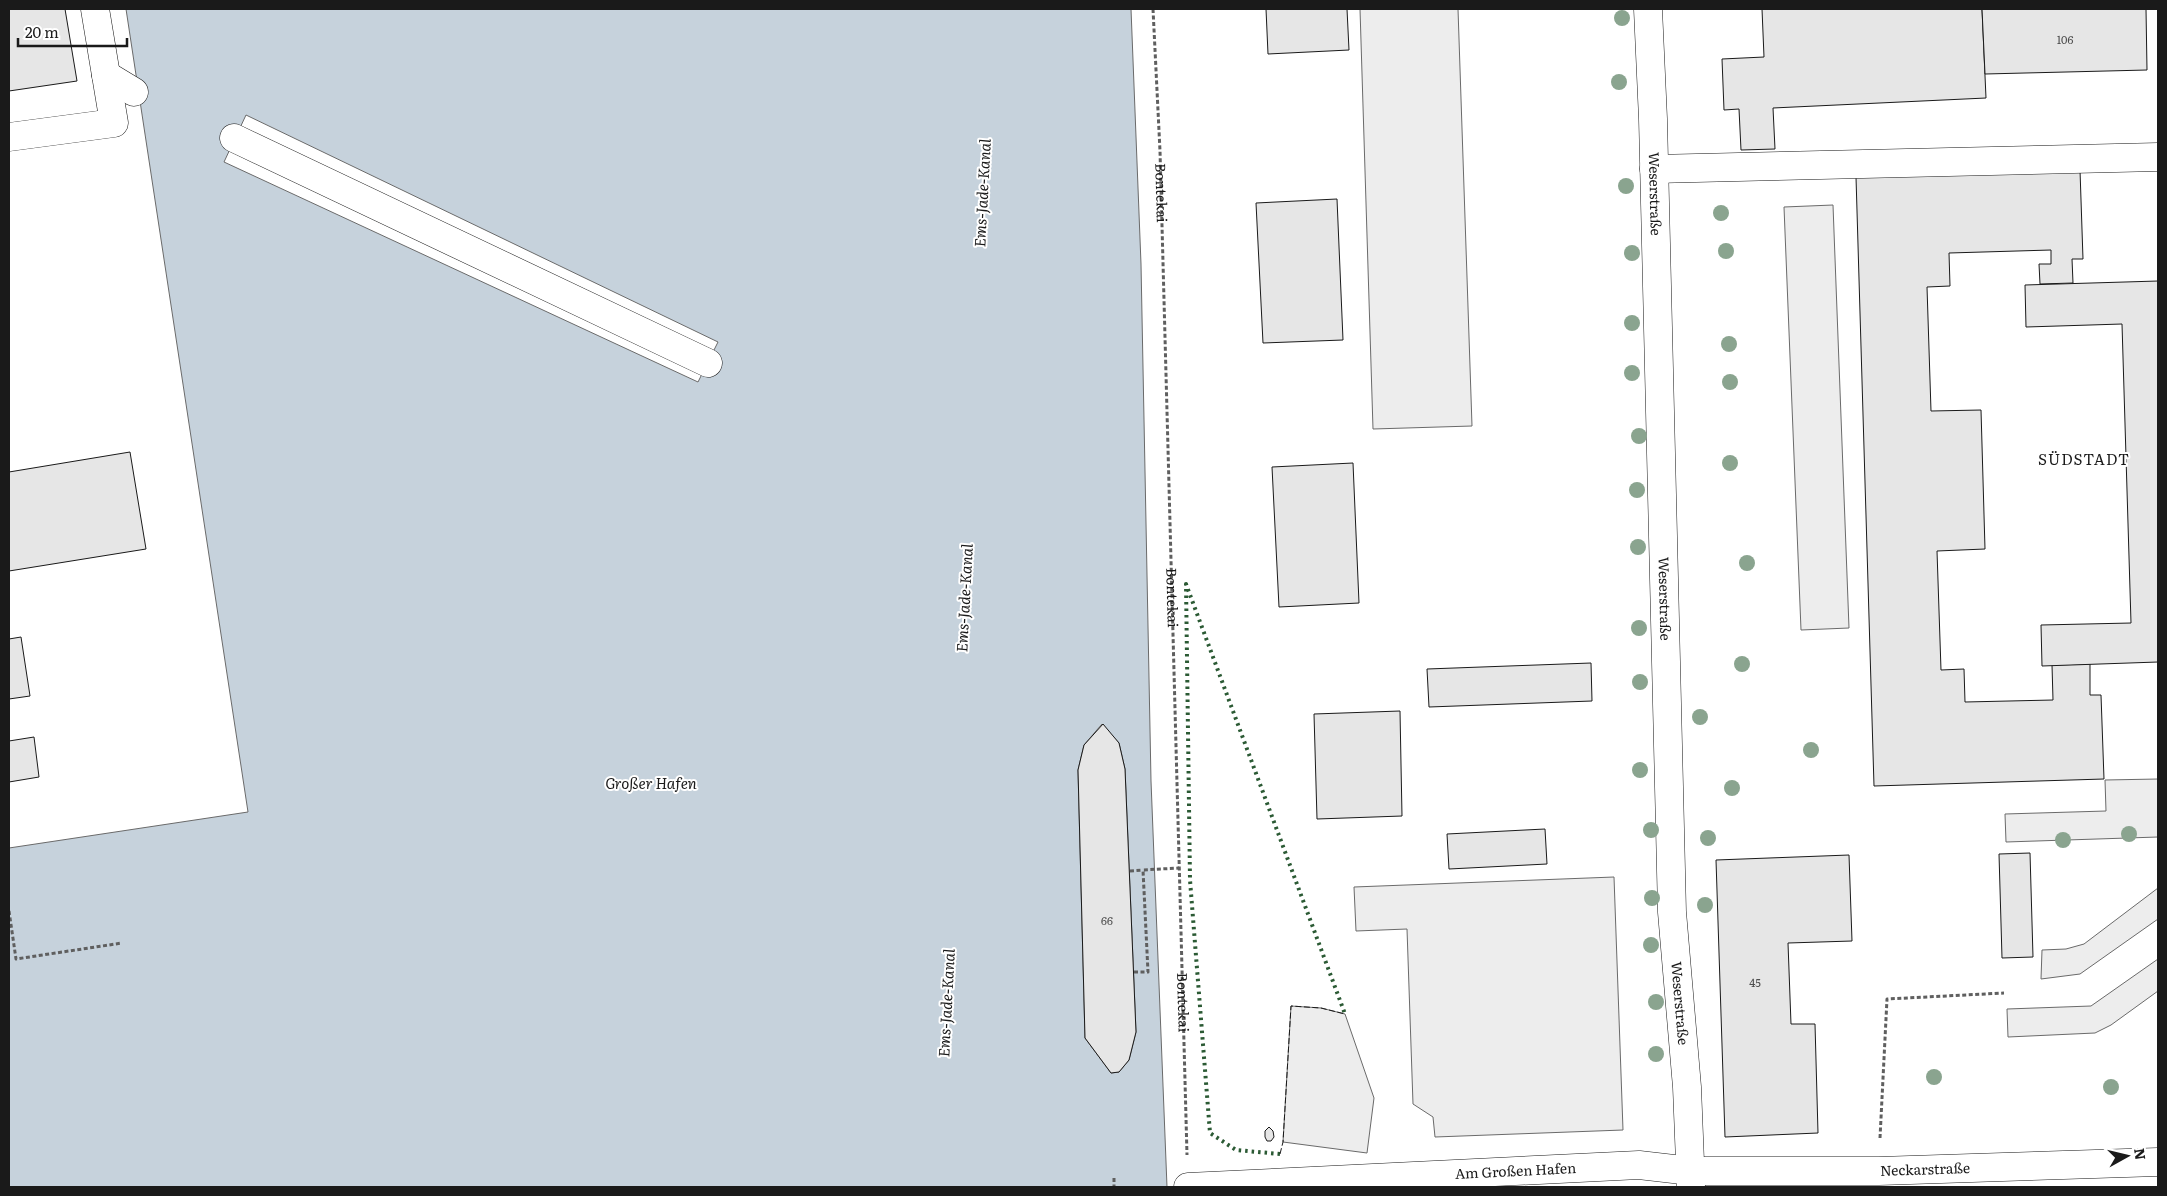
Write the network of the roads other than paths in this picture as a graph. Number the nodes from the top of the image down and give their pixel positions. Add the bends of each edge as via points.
1 (95, 9) edge
2 (1648, 9) edge
3 (106, 76) junction
4 (134, 92) dead end
5 (9, 137) edge
6 (234, 138) dead end
7 (2158, 157) edge
8 (1654, 169) junction
9 (708, 362) dead end
10 (2158, 1162) edge
11 (1691, 1179) edge
12 (1879, 1179) edge
13 (1188, 1187) edge

1 - 3 street
2 - 8 street, Weserstraße
3 - 4 street
3 - 5 street via 114,123
6 - 9 street
7 - 8 street
8 - 11 street, Weserstraße via 1672,912 1687,1087
10 - 12 street, Neckarstraße
11 - 12 street, Neckarstraße
11 - 13 street, Am Großen Hafen via 1639,1165

